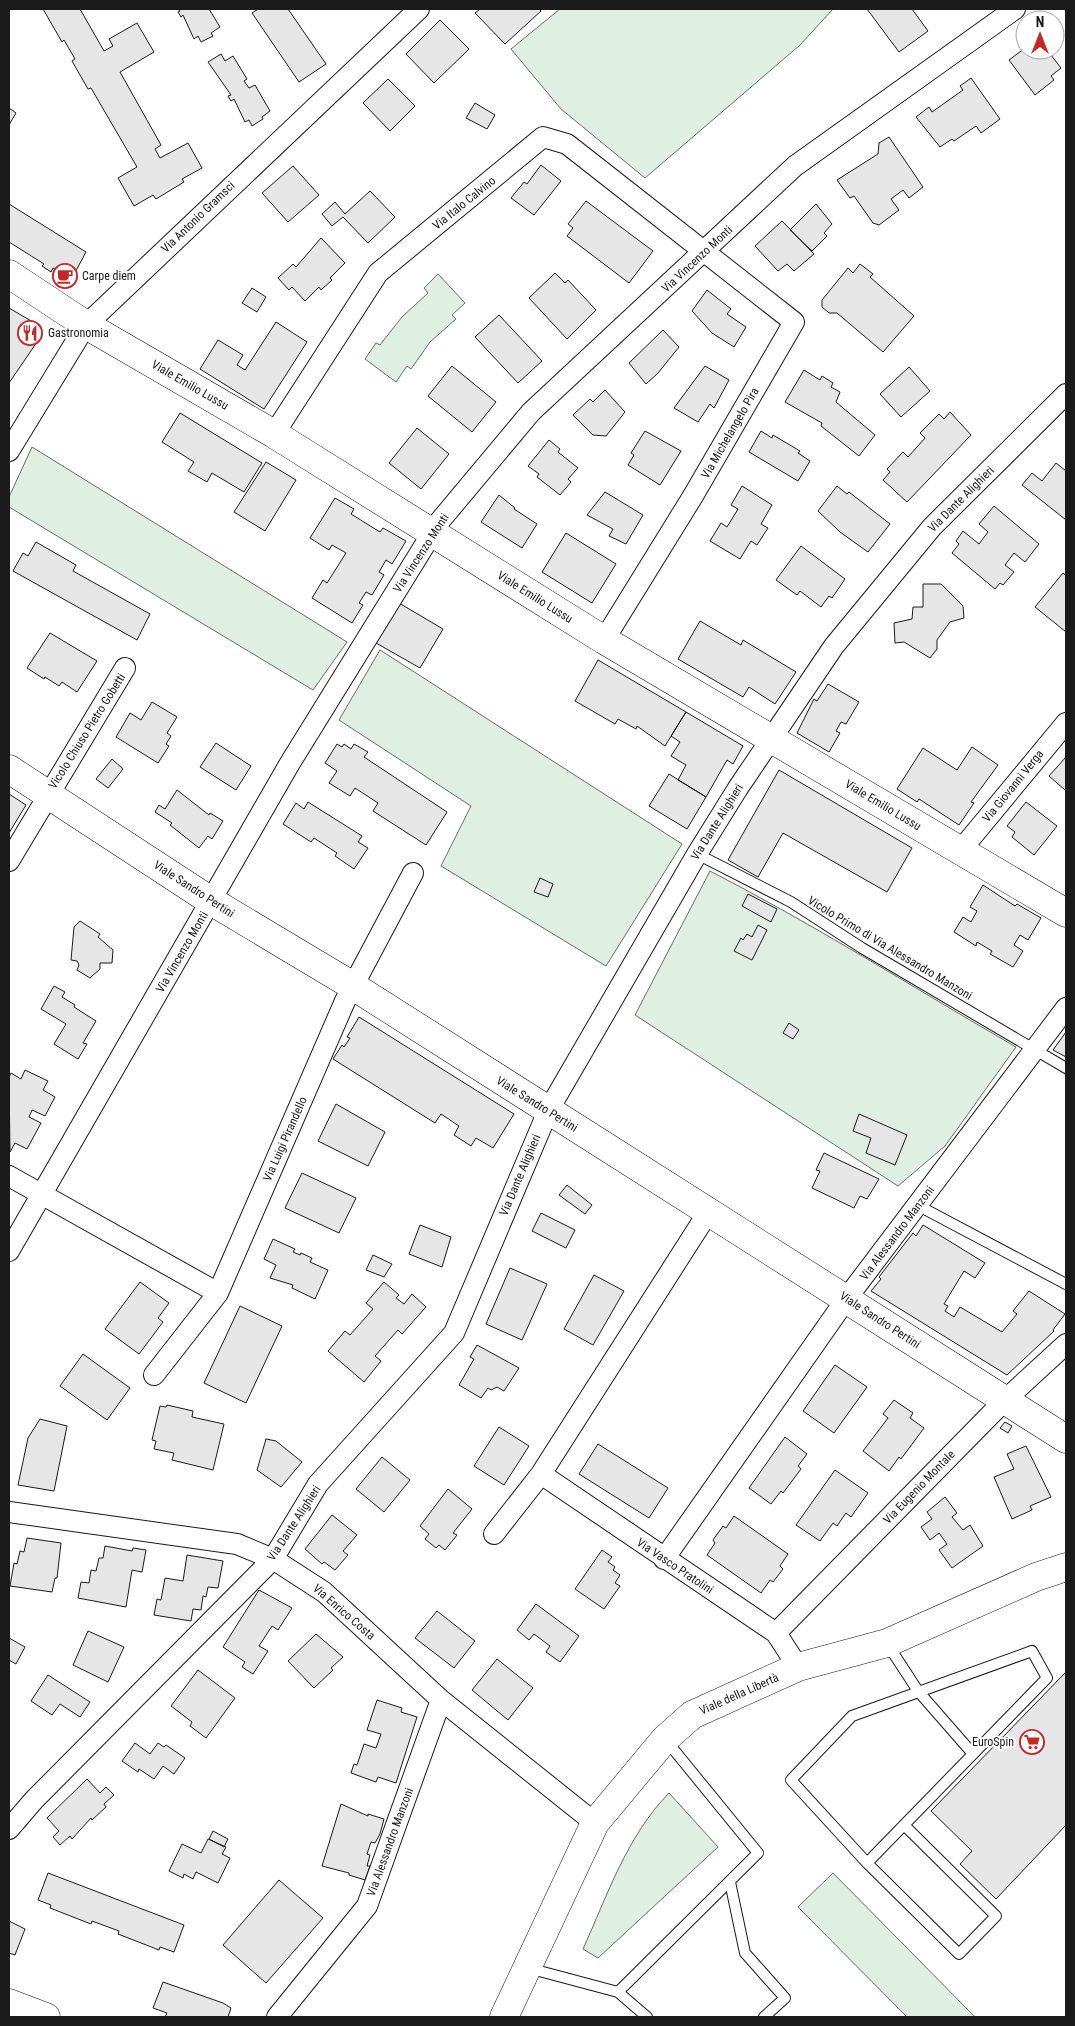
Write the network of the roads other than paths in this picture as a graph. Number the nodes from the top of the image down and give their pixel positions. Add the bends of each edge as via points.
1 (419, 9) edge
2 (1015, 9) edge
3 (704, 252) junction
4 (9, 274) edge
5 (86, 325) junction
6 (1066, 394) edge
7 (274, 434) junction
8 (9, 451) edge
9 (432, 533) junction
10 (604, 640) junction
11 (125, 668) dead end
12 (1066, 723) edge
13 (772, 740) junction
14 (9, 769) edge
15 (48, 794) junction
16 (960, 851) junction
17 (697, 854) junction
18 (9, 861) edge
19 (413, 873) dead end
20 (211, 901) junction
21 (1066, 913) edge
22 (353, 986) junction
23 (1066, 1008) edge
24 (1035, 1050) junction
25 (1066, 1068) edge
26 (548, 1111) junction
27 (9, 1176) edge
28 (41, 1194) junction
29 (918, 1205) junction
30 (709, 1211) junction
31 (9, 1251) edge
32 (1066, 1284) edge
33 (218, 1293) junction
34 (847, 1298) junction
35 (1066, 1344) edge
36 (154, 1375) dead end
37 (1004, 1400) junction
38 (1066, 1439) edge
39 (541, 1474) junction
40 (9, 1512) edge
41 (494, 1534) dead end
42 (273, 1559) junction
43 (664, 1559) junction
44 (1066, 1567) edge
45 (776, 1633) junction
46 (886, 1643) junction
47 (798, 1667) junction
48 (918, 1691) junction
49 (441, 1700) junction
50 (666, 1739) junction
51 (973, 1754) junction
52 (595, 1823) junction
53 (904, 1825) junction
54 (9, 1829) edge
55 (866, 1863) junction
56 (730, 1882) junction
57 (527, 1968) junction
58 (618, 1992) junction
59 (9, 2003) edge
60 (46, 2017) edge
61 (278, 2017) edge
62 (504, 2017) edge
63 (648, 2017) edge
64 (764, 2017) edge

1 - 5 street, Via Antonio Gramsci
2 - 3 street, Via Vincenzo Monti via 795,166
3 - 7 street, Via Italo Calvino via 567,144 543,137 378,273
3 - 9 street, Via Vincenzo Monti via 531,412
3 - 10 street, Via Michelangelo Pira via 794,322 693,496
4 - 5 street, Viale Emilio Lussu
5 - 7 street, Viale Emilio Lussu
5 - 8 street, Via Antonio Gramsci
6 - 13 street, Via Dante Alighieri via 932,527 834,646
7 - 9 street, Viale Emilio Lussu
9 - 10 street, Viale Emilio Lussu
9 - 20 street, Via Vincenzo Monti via 290,763
10 - 13 street, Viale Emilio Lussu
11 - 15 street, Vicolo Chiuso Pietro Gobetti
12 - 16 street, Via Giovanni Verga
13 - 16 street, Viale Emilio Lussu
13 - 17 street, Via Dante Alighieri
14 - 15 street, Viale Sandro Pertini
15 - 18 street, Vicolo Chiuso Pietro Gobetti
15 - 20 street, Viale Sandro Pertini
16 - 21 street, Viale Emilio Lussu
17 - 24 lane, Vicolo Primo di Via Alessandro Manzoni via 791,902 862,948
17 - 26 street, Via Dante Alighieri
19 - 22 street, Via Luigi Pirandello
20 - 22 street, Viale Sandro Pertini
20 - 28 street, Via Vincenzo Monti
22 - 26 street, Viale Sandro Pertini
22 - 33 street, Via Luigi Pirandello
23 - 24 street, Via Alessandro Manzoni
24 - 25 lane, Vicolo Primo di Via Alessandro Manzoni
24 - 29 street, Via Alessandro Manzoni
26 - 30 street, Viale Sandro Pertini
26 - 42 street, Via Dante Alighieri via 454,1333 318,1484
27 - 28 street
28 - 31 street, Via Vincenzo Monti
28 - 33 street
29 - 32 lane
29 - 34 street, Via Alessandro Manzoni
30 - 34 street, Viale Sandro Pertini
30 - 39 street
33 - 36 street, Via Luigi Pirandello
34 - 37 street, Viale Sandro Pertini
34 - 43 street, Via Alessandro Manzoni
35 - 37 street, Via Eugenio Montale
37 - 38 street, Viale Sandro Pertini
37 - 45 street, Via Eugenio Montale
39 - 41 street
39 - 43 street, Via Vasco Pratolini
40 - 42 street, Via Enrico Costa via 237,1544
42 - 49 street, Via Enrico Costa via 324,1592
42 - 54 street, Via Dante Alighieri
43 - 45 street, Via Vasco Pratolini
44 - 46 street, Viale della Libertà
45 - 47 street, Via Vasco Pratolini
46 - 47 street, Viale della Libertà
46 - 48 lane
47 - 50 street, Viale della Libertà via 692,1715
48 - 51 lane
48 - 51 lane via 1032,1651 1047,1678
48 - 55 lane via 852,1716 791,1780
49 - 52 street, Via Enrico Costa
49 - 61 street, Via Alessandro Manzoni via 367,1906
50 - 52 street, Viale della Libertà
50 - 56 lane via 758,1853
51 - 53 lane
52 - 57 street, Viale della Libertà
53 - 55 lane
53 - 55 lane via 996,1916 959,1954
56 - 58 lane
56 - 64 lane via 745,1953 785,1998
57 - 58 lane
57 - 62 street, Viale della Libertà
58 - 63 lane
59 - 60 street

